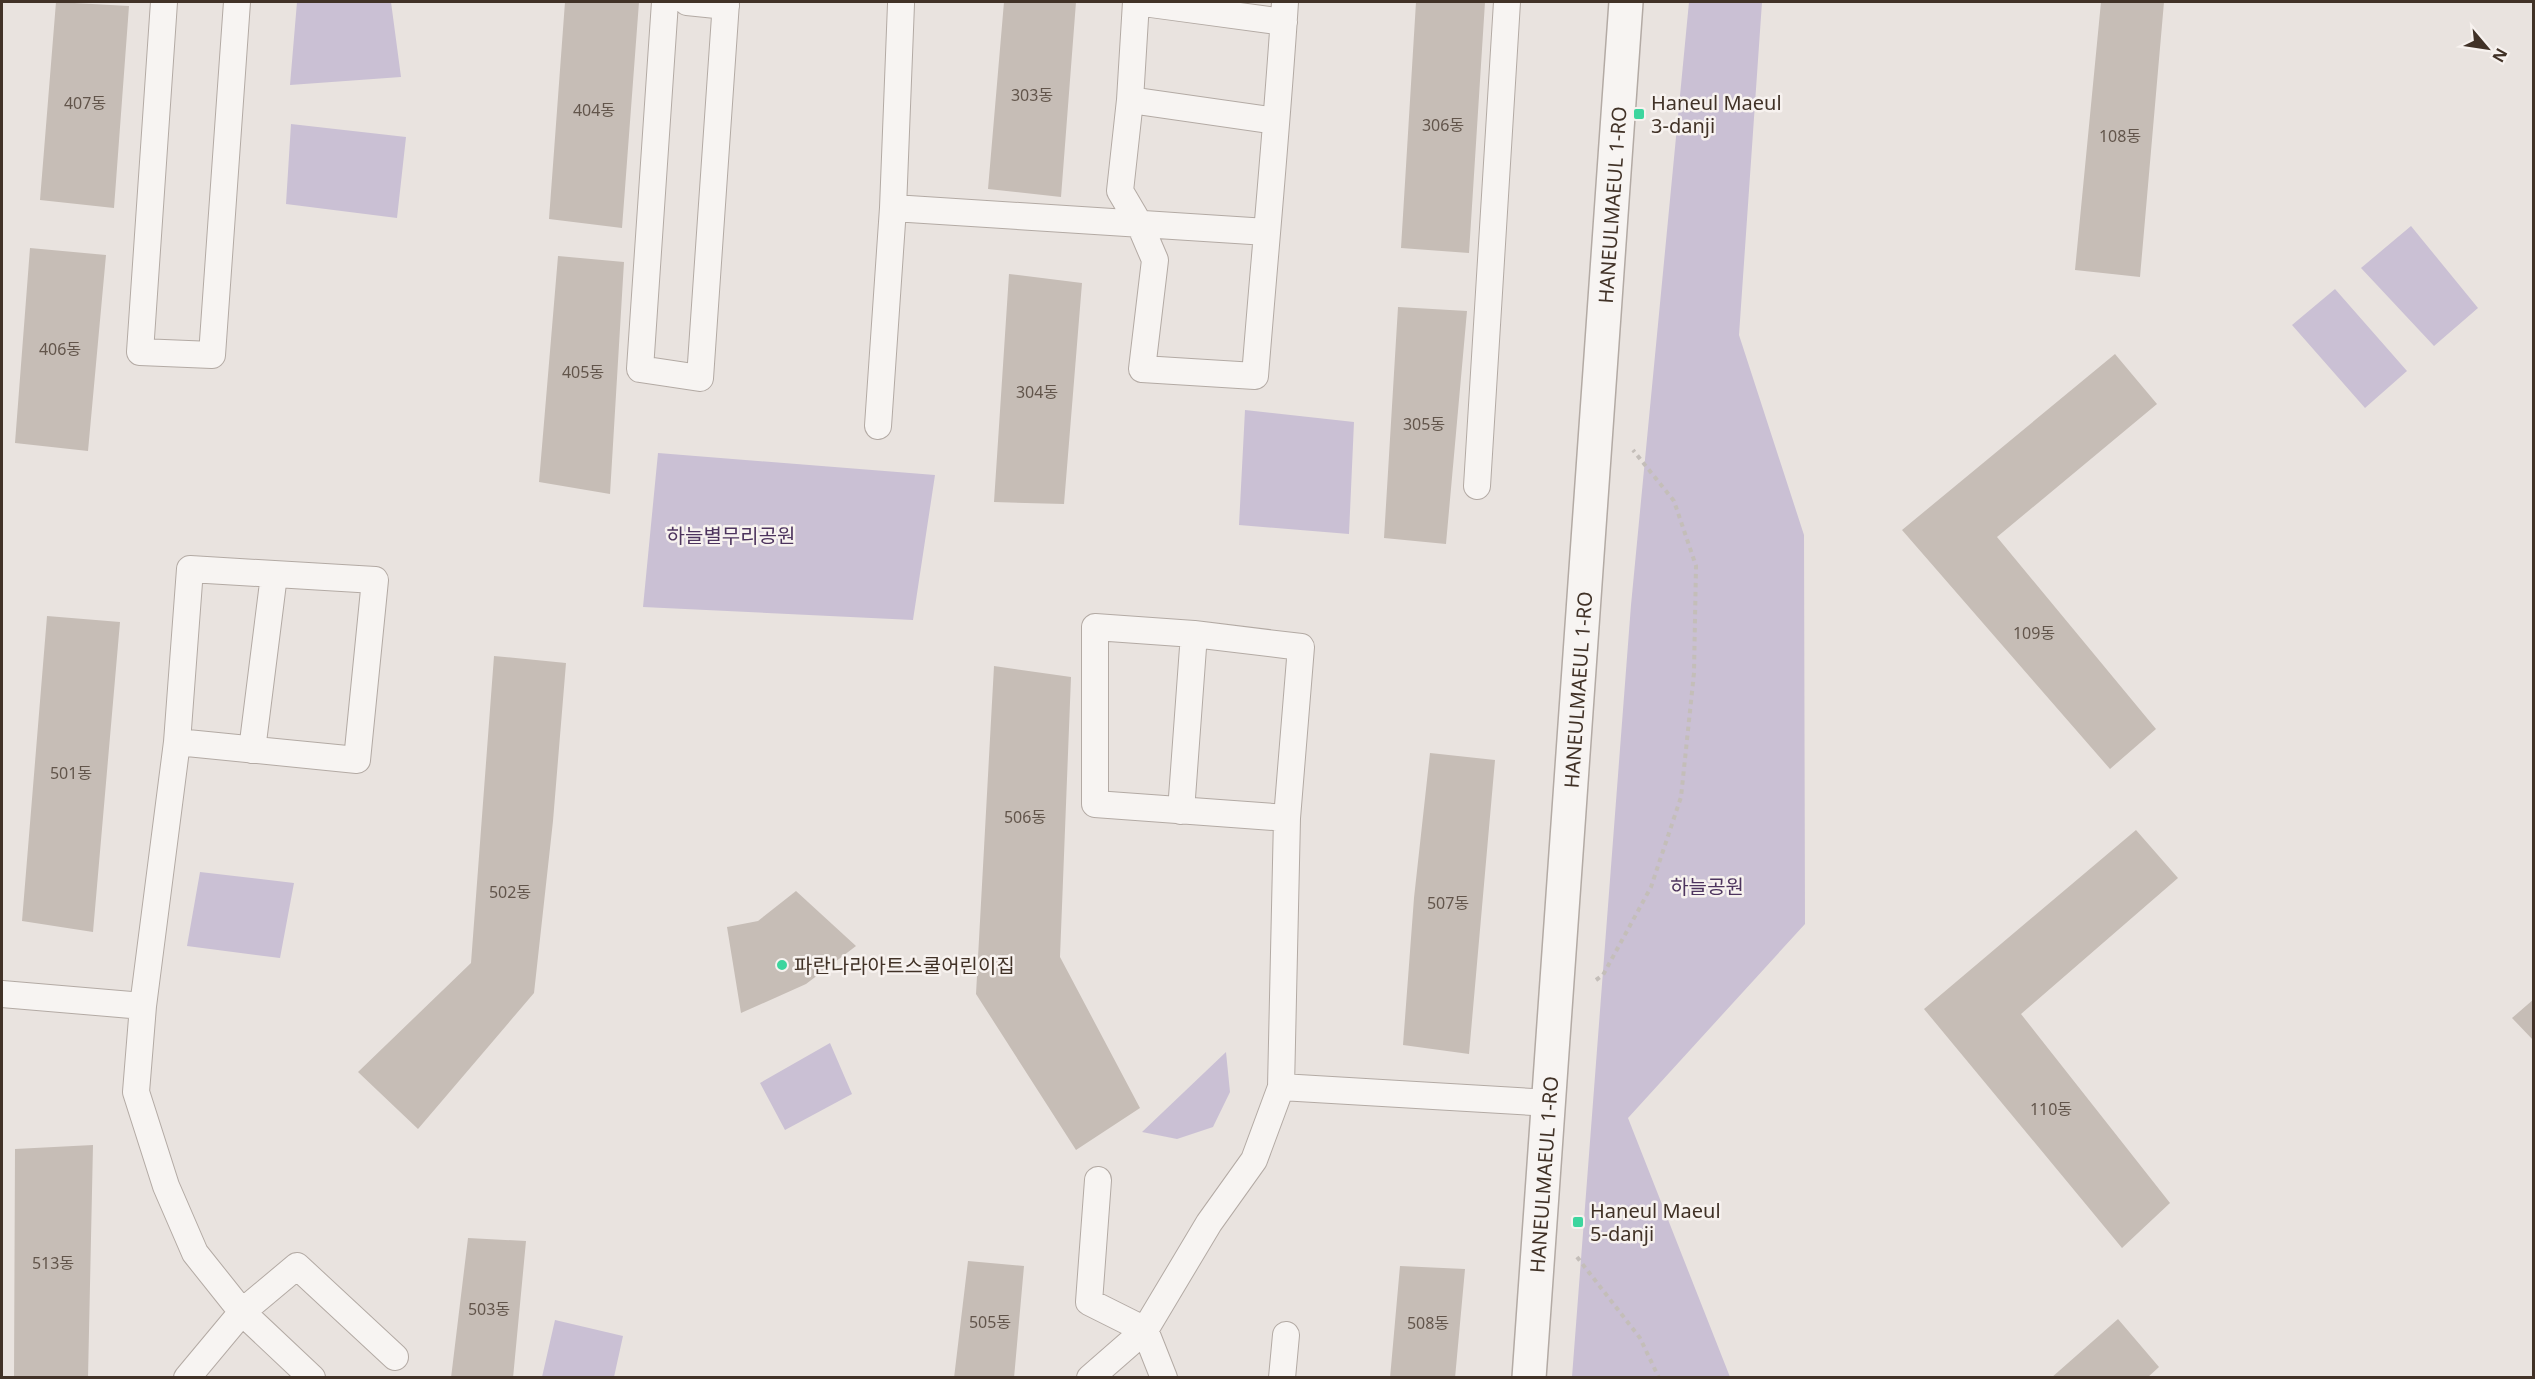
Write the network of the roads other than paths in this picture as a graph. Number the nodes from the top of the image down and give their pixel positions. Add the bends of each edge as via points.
1 (164, 2) edge
2 (237, 2) edge
3 (665, 2) edge
4 (687, 2) edge
5 (1507, 2) edge
6 (1626, 2) edge
7 (726, 4) edge
8 (901, 4) dead end
9 (1285, 12) edge
10 (1130, 100) junction
11 (1276, 121) junction
12 (893, 208) junction
13 (1140, 225) junction
14 (1267, 232) junction
15 (878, 426) dead end
16 (1477, 486) dead end
17 (274, 574) junction
18 (1194, 634) junction
19 (177, 742) junction
20 (252, 750) junction
21 (1181, 812) junction
22 (1287, 818) junction
23 (2, 994) edge
24 (143, 1006) junction
25 (1281, 1087) junction
26 (1550, 1102) junction
27 (1098, 1180) dead end
28 (242, 1312) junction
29 (1145, 1330) junction
30 (1286, 1335) dead end
31 (395, 1357) dead end
32 (188, 1377) edge
33 (312, 1377) edge
34 (1090, 1377) edge
35 (1164, 1377) edge
36 (1282, 1377) edge
37 (1529, 1377) edge

1 - 2 lane via 140,352 212,355
3 - 7 lane via 640,369 700,378
4 - 7 lane
5 - 16 lane
6 - 26 street, HANEULMAEUL 1-RO
8 - 12 lane
9 - 10 lane via 1136,2
9 - 11 lane
10 - 11 lane
10 - 13 lane via 1120,191
11 - 14 lane
12 - 13 lane
12 - 15 lane
13 - 14 lane
13 - 14 lane via 1155,260 1142,369 1255,376
17 - 19 lane via 190,570
17 - 20 lane
17 - 20 lane via 375,580 357,760
18 - 21 lane
18 - 21 lane via 1095,627 1095,804
18 - 22 lane via 1301,647
19 - 20 lane
19 - 24 lane
21 - 22 lane
22 - 25 lane
23 - 24 lane
24 - 28 lane via 136,1092 166,1186 195,1252
25 - 26 lane
25 - 29 lane via 1254,1160 1209,1223
26 - 37 street, HANEULMAEUL 1-RO
27 - 29 lane via 1089,1302
28 - 31 lane via 297,1266
28 - 32 lane
28 - 33 lane
29 - 34 lane
29 - 35 lane
30 - 36 lane

